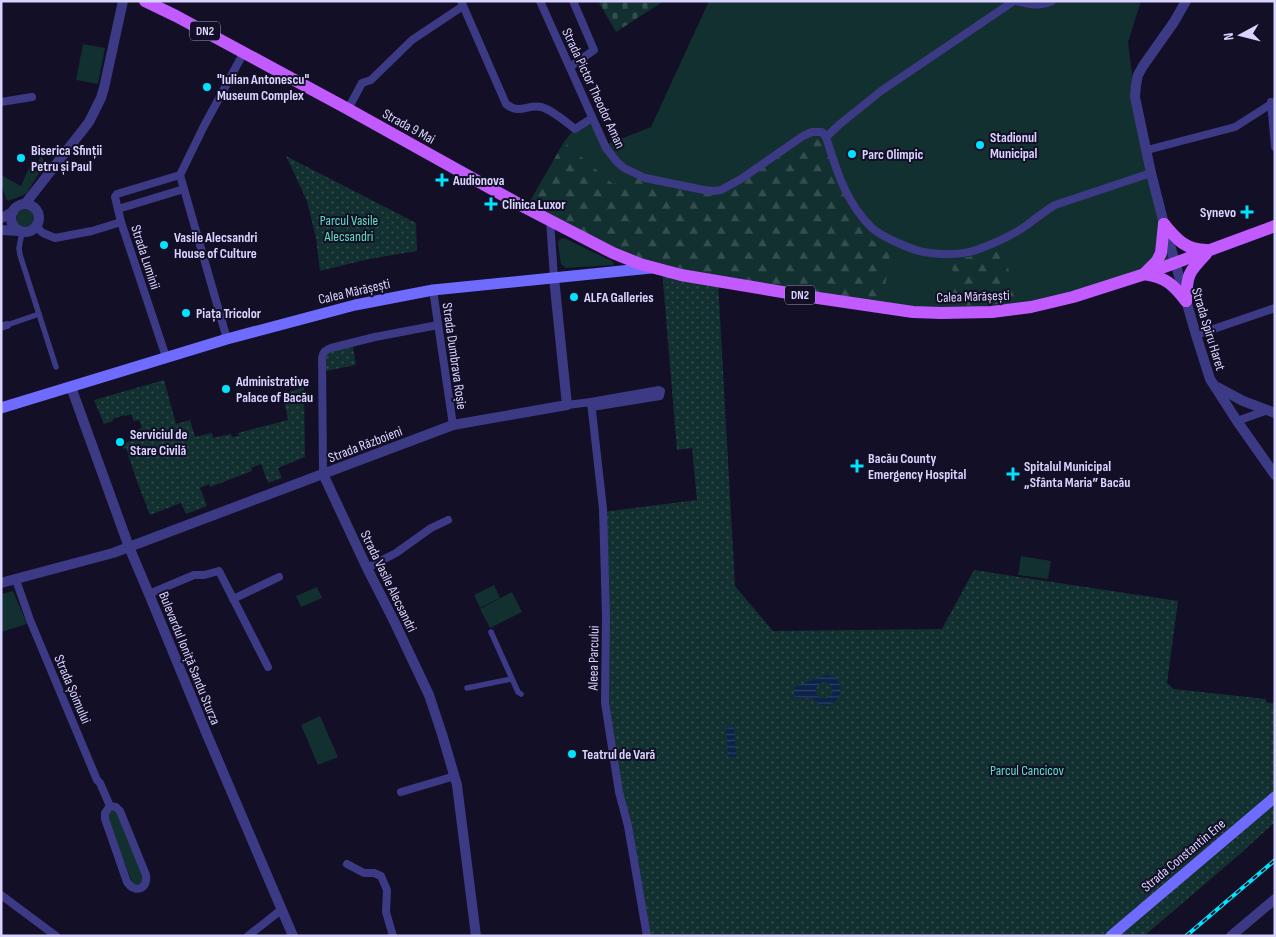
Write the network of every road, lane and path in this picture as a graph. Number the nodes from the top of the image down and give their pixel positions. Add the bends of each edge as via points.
1 (122, 1) edge
2 (145, 1) edge
3 (540, 1) edge
4 (573, 1) edge
5 (1015, 1) edge
6 (1052, 1) edge
7 (1186, 1) edge
8 (462, 4) edge
9 (244, 52) junction
10 (570, 67) junction
11 (32, 97) dead end
12 (1, 102) edge
13 (348, 109) junction
14 (592, 118) junction
15 (826, 136) junction
16 (1275, 147) edge
17 (1147, 150) junction
18 (1151, 173) junction
19 (180, 175) junction
20 (184, 189) junction
21 (25, 204) junction
22 (118, 209) junction
23 (13, 212) junction
24 (1, 218) edge
25 (550, 220) junction
26 (121, 222) junction
27 (1164, 224) junction
28 (1275, 226) edge
29 (36, 227) junction
30 (1, 230) edge
31 (21, 231) junction
32 (1210, 250) junction
33 (1175, 263) junction
34 (657, 269) junction
35 (1144, 274) junction
36 (554, 278) junction
37 (433, 290) junction
38 (1186, 301) junction
39 (1275, 308) edge
40 (39, 314) junction
41 (438, 325) junction
42 (4, 326) edge
43 (1196, 335) junction
44 (227, 339) junction
45 (166, 357) junction
46 (56, 367) dead end
47 (1213, 385) junction
48 (71, 387) junction
49 (592, 404) junction
50 (567, 405) junction
51 (1, 408) edge
52 (1272, 410) edge
53 (1237, 422) junction
54 (453, 425) junction
55 (323, 474) junction
56 (1275, 475) edge
57 (448, 520) dead end
58 (130, 547) junction
59 (367, 568) junction
60 (279, 577) dead end
61 (16, 580) junction
62 (1, 583) edge
63 (149, 594) junction
64 (233, 598) junction
65 (491, 632) dead end
66 (268, 667) dead end
67 (511, 679) junction
68 (466, 688) dead end
69 (521, 694) dead end
70 (455, 776) junction
71 (400, 792) dead end
72 (1275, 797) edge
73 (110, 806) junction
74 (347, 864) dead end
75 (1, 895) edge
76 (1275, 898) edge
77 (281, 910) junction
78 (473, 935) edge
79 (56, 936) edge
80 (248, 936) edge
81 (293, 936) edge
82 (393, 936) edge
83 (647, 936) edge
84 (1111, 936) edge
85 (1231, 936) edge

1 - 21 street via 101,98 89,122
2 - 9 main road, Strada 9 Mai / DN2
3 - 10 street, Strada Pictor Theodor Aman
4 - 10 street via 594,50
5 - 6 street via 1036,5
5 - 15 street via 881,91
7 - 17 street, Strada Spiru Haret via 1143,66 1136,85 1135,97
8 - 13 street via 412,40 371,80 362,83
8 - 14 street via 510,108 539,106 575,128
9 - 13 main road, Strada 9 Mai / DN2
9 - 19 street
10 - 14 street, Strada Pictor Theodor Aman
11 - 12 street
13 - 25 main road, Strada 9 Mai / DN2
14 - 15 street, Strada Pictor Theodor Aman via 606,148 624,168 645,178 704,190 728,187 812,132 822,132
15 - 18 street via 849,198 872,228 912,250 928,253 956,254 979,249 1010,235 1055,205
16 - 17 street via 1271,102 1235,127
17 - 18 street, Strada Spiru Haret
18 - 27 street, Strada Spiru Haret
19 - 20 street
19 - 22 street via 117,194
20 - 22 street
20 - 44 street
21 - 23 street
21 - 29 street via 34,207 39,214
22 - 26 street
23 - 24 street
23 - 31 street via 13,225
25 - 34 main road, Strada 9 Mai / DN2 via 613,253
25 - 36 street
26 - 29 street, Strada Luminii via 55,238
26 - 45 street, Strada Luminii
27 - 32 main road via 1184,244 1193,249
27 - 33 street, Strada Spiru Haret
27 - 35 main road via 1161,253
28 - 32 main road, Calea Mărășești / DN2
29 - 31 street via 29,232
30 - 31 street
31 - 40 street via 20,255
32 - 33 main road, Calea Mărășești / DN2
32 - 38 main road via 1189,275
33 - 35 main road, Calea Mărășești / DN2
33 - 38 street, Strada Spiru Haret
34 - 35 main road, Calea Mărășești / DN2 via 836,301 941,313 992,312 1037,306 1073,298
34 - 36 main road, Calea Mărășești
35 - 38 main road via 1170,283
36 - 37 main road, Calea Mărășești
36 - 50 street
37 - 41 street, Strada Dumbrava Roșie
37 - 44 main road, Calea Mărășești via 336,309
38 - 43 street, Strada Spiru Haret
39 - 43 street
40 - 42 street
40 - 46 street via 55,355
41 - 54 street, Strada Dumbrava Roșie
41 - 55 street, Strada Vasile Alecsandri via 325,350 322,354
43 - 47 street, Strada Spiru Haret
44 - 45 main road, Calea Mărășești
45 - 48 main road, Calea Mărășești
47 - 52 street via 1235,398
47 - 53 street, Strada Spiru Haret
48 - 51 main road, Calea Mărășești
48 - 58 street, Bulevardul Ioniță Sandu Sturza
49 - 49 street via 660,396 661,393 660,390
49 - 50 street
49 - 83 street, Aleea Parcului via 603,509 605,703
50 - 54 street, Strada Războieni
52 - 53 street
53 - 56 street, Strada Spiru Haret
54 - 55 street, Strada Războieni
55 - 58 street, Strada Războieni
55 - 59 street, Strada Vasile Alecsandri
57 - 59 street
58 - 61 street, Strada Războieni
58 - 63 street, Bulevardul Ioniță Sandu Sturza
59 - 70 street, Strada Vasile Alecsandri via 429,695
60 - 64 street
61 - 62 street, Strada Războieni
61 - 73 street, Strada Șoimului
63 - 64 street via 194,575 219,571
63 - 77 street, Bulevardul Ioniță Sandu Sturza
64 - 66 street
65 - 67 street
67 - 68 street
67 - 69 street
70 - 71 street
70 - 78 street, Strada Vasile Alecsandri
72 - 84 main road, Strada Constantin Ene
73 - 73 street, Strada Șoimului via 105,819 129,884 139,888 145,885 146,875 120,810
74 - 82 street via 364,873 381,876 387,890 386,912
75 - 79 street
76 - 85 street
77 - 80 street
77 - 81 street, Bulevardul Ioniță Sandu Sturza

